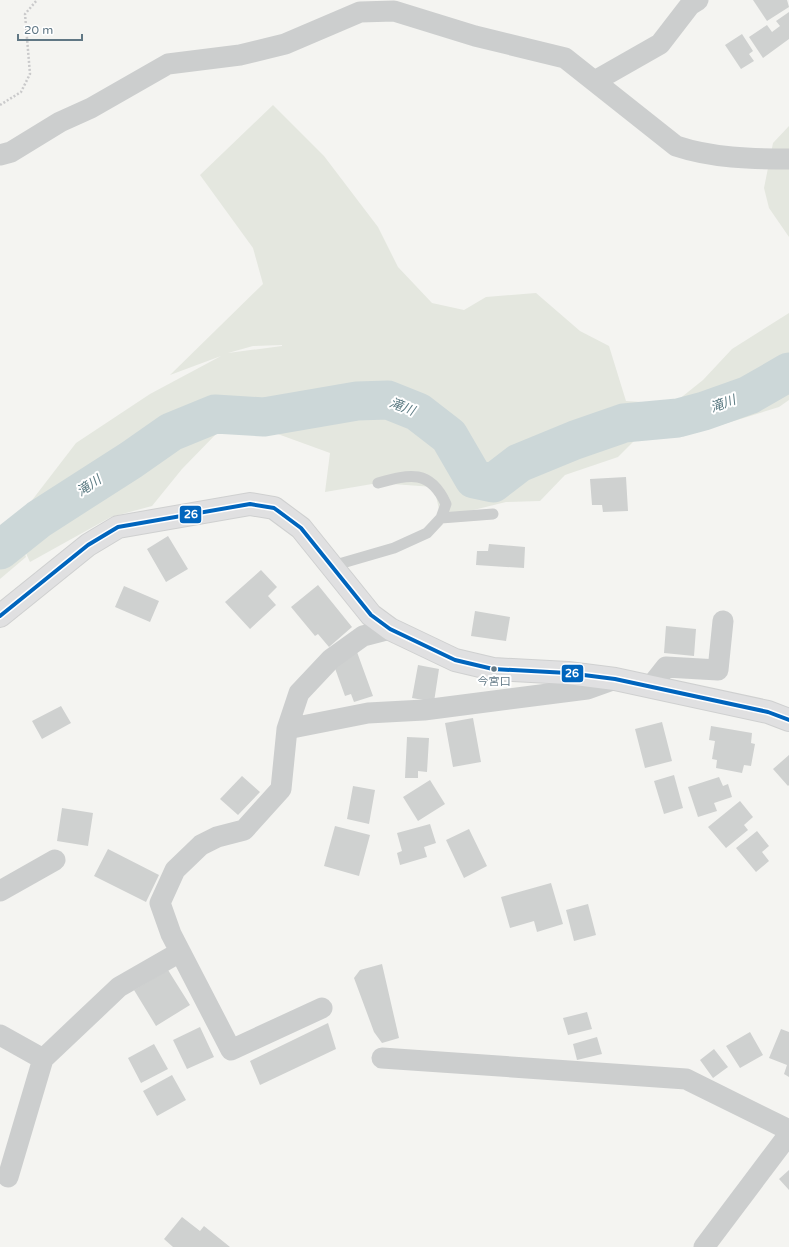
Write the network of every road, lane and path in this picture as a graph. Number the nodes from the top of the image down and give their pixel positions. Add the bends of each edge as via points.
1 (38, 0) edge
2 (698, 0) edge
3 (595, 81) junction
4 (0, 105) edge
5 (0, 155) edge
6 (789, 159) edge
7 (378, 483) dead end
8 (494, 514) dead end
9 (441, 518) junction
10 (332, 566) junction
11 (0, 616) edge
12 (723, 621) dead end
13 (390, 629) junction
14 (615, 678) junction
15 (651, 686) junction
16 (789, 720) edge
17 (287, 729) junction
18 (55, 860) dead end
19 (0, 890) edge
20 (180, 952) junction
21 (322, 1008) dead end
22 (0, 1035) edge
23 (382, 1058) dead end
24 (43, 1059) junction
25 (789, 1130) edge
26 (789, 1134) edge
27 (8, 1177) dead end
28 (704, 1247) edge

1 - 4 path via 25,14 30,74 21,92
2 - 3 street via 690,5 660,44
3 - 5 street via 565,58 475,36 394,11 360,12 285,44 240,55 168,64 91,108 60,122 11,152
3 - 6 street via 676,146 691,152 753,159
7 - 9 lane via 401,476 417,475 428,480 446,504
8 - 9 lane
9 - 10 lane via 427,533 394,548
10 - 11 main road via 301,528 274,508 250,504 118,527 88,545
10 - 13 main road via 371,615
12 - 15 street via 718,670 666,667
13 - 14 main road via 455,660 493,669
13 - 17 street via 363,636 331,659 299,693
14 - 15 main road
14 - 17 street via 587,689 424,710 368,713
15 - 16 main road via 768,712
17 - 20 street via 281,789 244,830 201,845 175,870 160,903
18 - 19 street
20 - 21 street via 231,1050
20 - 24 street via 119,987
22 - 24 street
23 - 25 street via 686,1079
24 - 27 street
26 - 28 street

